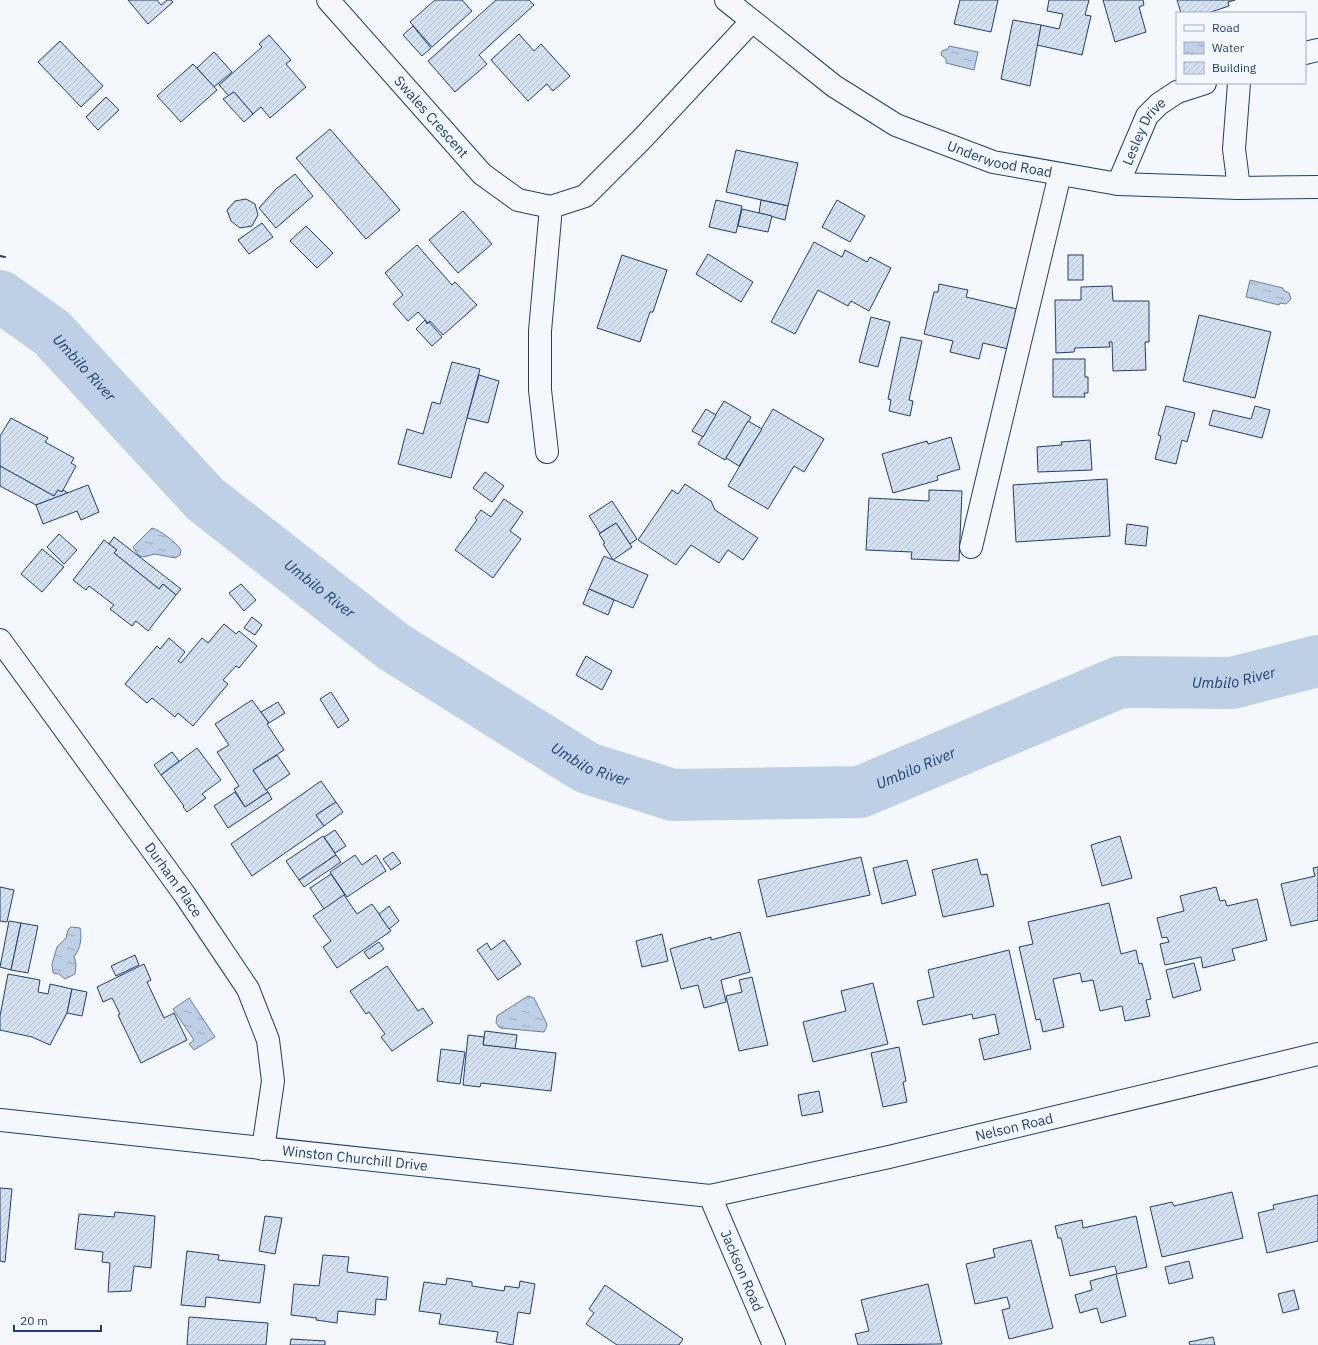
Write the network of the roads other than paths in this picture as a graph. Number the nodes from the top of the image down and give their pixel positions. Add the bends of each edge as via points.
1 (328, 0) edge
2 (726, 0) edge
3 (752, 21) junction
4 (1318, 50) edge
5 (1306, 53) edge
6 (1202, 84) edge
7 (1239, 84) edge
8 (1060, 174) junction
9 (1118, 184) junction
10 (1318, 187) edge
11 (1239, 188) junction
12 (551, 206) junction
13 (547, 452) dead end
14 (971, 547) dead end
15 (0, 640) edge
16 (1318, 1054) edge
17 (0, 1120) edge
18 (263, 1149) junction
19 (710, 1196) junction
20 (774, 1345) edge

1 - 12 street, Swales Crescent via 482,174 518,200
2 - 3 street, Underwood Road
3 - 8 street, Underwood Road via 834,86 896,125 993,162
3 - 12 street, Swales Crescent via 585,196
4 - 5 street
6 - 9 street, Lesley Drive via 1177,92 1146,116
7 - 11 street via 1234,149
8 - 9 street, Underwood Road
8 - 14 street
9 - 11 street, Underwood Road
10 - 11 street, Underwood Road
12 - 13 street via 540,331 540,390
15 - 18 street, Durham Place via 185,895 248,989 268,1040 273,1081
16 - 19 street, Nelson Road via 889,1157
17 - 18 street, Winston Churchill Drive
18 - 19 street, Winston Churchill Drive
19 - 20 street, Jackson Road

